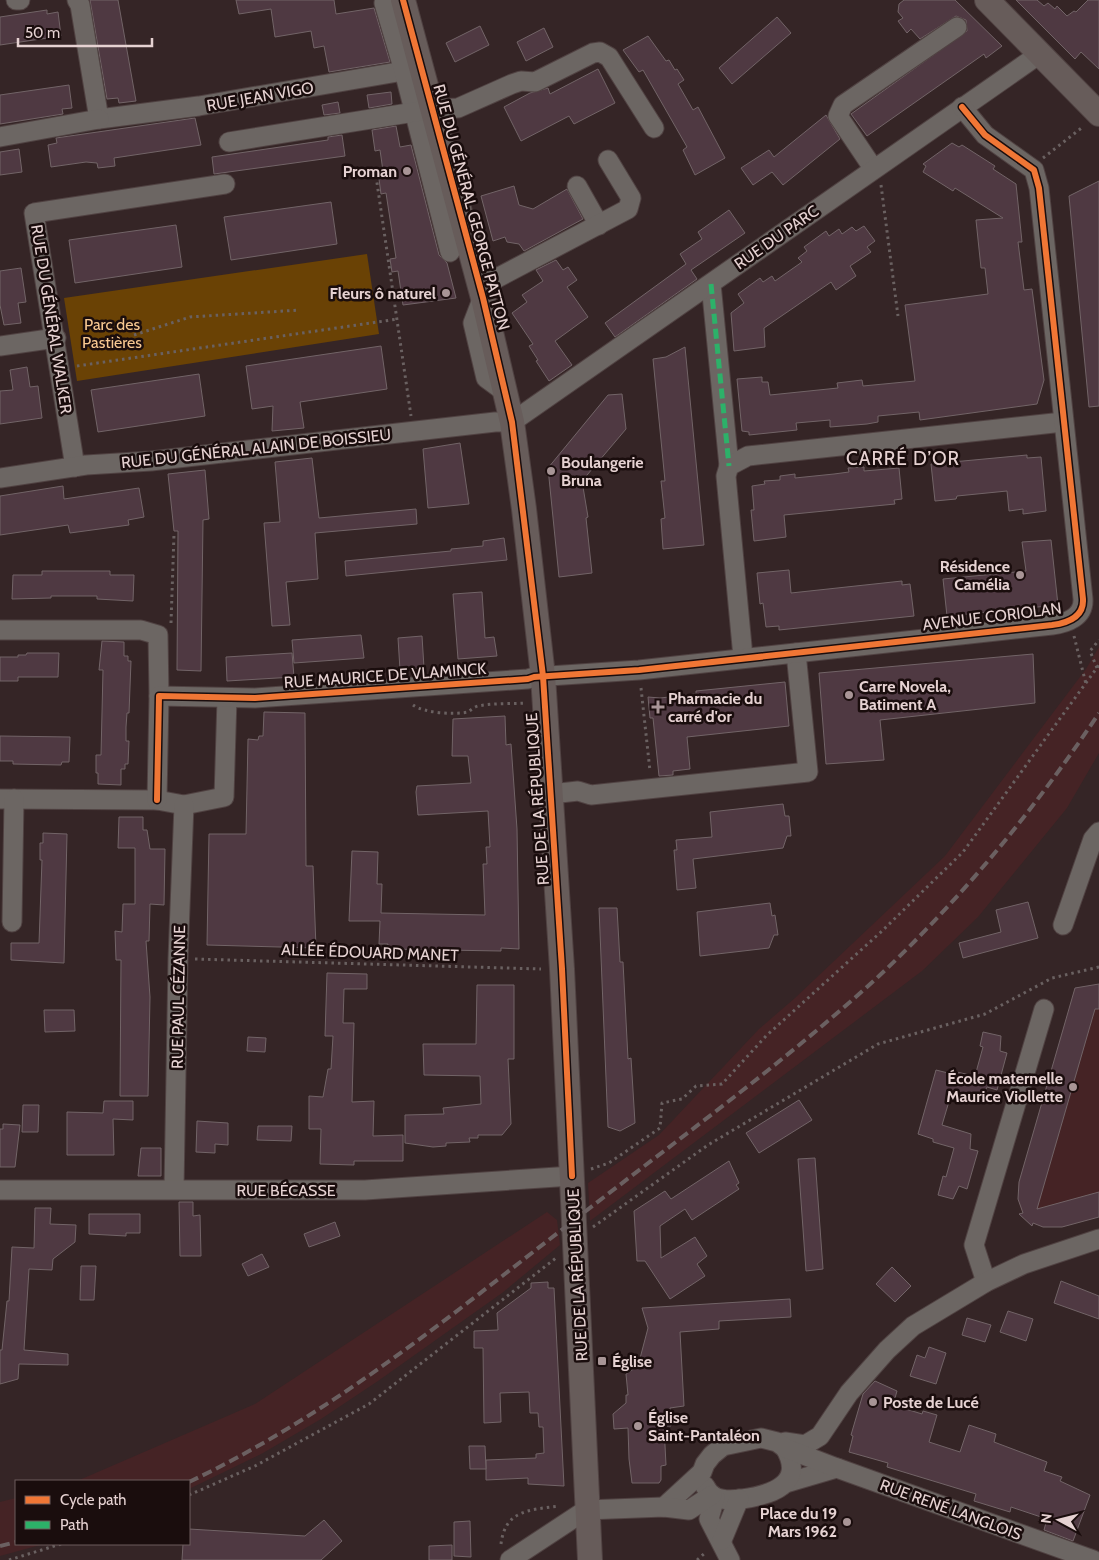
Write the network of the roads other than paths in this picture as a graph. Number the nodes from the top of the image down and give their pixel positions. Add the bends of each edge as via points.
1 (16, 0) edge
2 (20, 0) edge
3 (77, 0) edge
4 (987, 0) edge
5 (394, 1) edge
6 (957, 27) dead end
7 (1041, 53) junction
8 (413, 69) junction
9 (962, 107) junction
10 (423, 111) junction
11 (98, 119) junction
12 (1093, 119) edge
13 (654, 128) dead end
14 (0, 137) edge
15 (229, 142) dead end
16 (608, 160) dead end
17 (873, 168) junction
18 (225, 184) dead end
19 (577, 186) dead end
20 (599, 225) junction
21 (450, 252) dead end
22 (711, 284) junction
23 (482, 292) junction
24 (56, 338) junction
25 (0, 346) edge
26 (512, 422) junction
27 (1063, 422) junction
28 (729, 466) junction
29 (75, 467) junction
30 (0, 478) edge
31 (0, 630) edge
32 (796, 653) junction
33 (743, 657) junction
34 (543, 676) junction
35 (159, 696) junction
36 (219, 697) junction
37 (551, 794) junction
38 (7, 799) edge
39 (157, 800) junction
40 (184, 805) junction
41 (1099, 832) edge
42 (12, 922) dead end
43 (1063, 925) dead end
44 (1044, 1009) dead end
45 (572, 1176) junction
46 (174, 1189) junction
47 (0, 1190) edge
48 (1099, 1239) edge
49 (986, 1282) junction
50 (781, 1445) junction
51 (837, 1468) junction
52 (702, 1472) junction
53 (786, 1483) junction
54 (714, 1496) junction
55 (739, 1499) junction
56 (664, 1507) junction
57 (586, 1510) junction
58 (722, 1540) junction
59 (505, 1553) edge
60 (1052, 1553) edge
61 (590, 1560) edge
62 (730, 1560) edge
63 (1093, 1560) edge

1 - 2 street
3 - 11 street
4 - 7 main road
5 - 8 main road, RUE DU GÉNÉRAL GEORGE PATTON
6 - 17 street via 843,105 838,116
7 - 9 street, RUE DU PARC
7 - 12 main road
8 - 10 main road, RUE DU GÉNÉRAL GEORGE PATTON
8 - 11 street, RUE JEAN VIGO via 199,106
9 - 17 street, RUE DU PARC
9 - 27 street, AVENUE CORIOLAN via 985,135 1034,170 1039,188
10 - 13 street via 458,108 512,84 535,82 600,52 608,58
10 - 15 street
10 - 21 street
10 - 23 main road, RUE DU GÉNÉRAL GEORGE PATTON
11 - 14 street, RUE JEAN VIGO
16 - 20 street via 631,198 631,205
17 - 22 street, RUE DU PARC
18 - 24 street, RUE DU GÉNÉRAL WALKER via 34,213
19 - 20 street
20 - 23 street
22 - 26 street, RUE DU PARC
22 - 28 street
23 - 26 main road, RUE DU GÉNÉRAL GEORGE PATTON
24 - 25 street
24 - 29 street, RUE DU GÉNÉRAL WALKER
26 - 29 street, RUE DU GÉNÉRAL ALAIN DE BOISSIEU
26 - 34 main road, RUE DE LA RÉPUBLIQUE
27 - 28 street via 748,456
27 - 32 street, AVENUE CORIOLAN via 1083,599 1081,610 1074,619 1052,625
28 - 33 street via 726,476
29 - 30 street, RUE DU GÉNÉRAL ALAIN DE BOISSIEU
31 - 35 street via 141,630 158,635
32 - 33 street, AVENUE CORIOLAN
32 - 37 street via 808,772 591,795 578,791
33 - 34 street, AVENUE CORIOLAN via 639,670
34 - 36 street, RUE MAURICE DE VLAMINCK via 528,680
34 - 37 main road, RUE DE LA RÉPUBLIQUE
35 - 36 street, RUE MAURICE DE VLAMINCK
35 - 39 street
36 - 40 street via 224,797
37 - 45 main road, RUE DE LA RÉPUBLIQUE
38 - 39 street
38 - 42 street
39 - 40 street
40 - 46 street, RUE PAUL CÉZANNE
41 - 43 street
44 - 49 street via 974,1245
45 - 46 street, RUE BÉCASSE via 365,1190
45 - 57 main road, RUE DE LA RÉPUBLIQUE
46 - 47 street, RUE BÉCASSE
48 - 49 street via 1024,1264
49 - 50 street via 913,1326 886,1350 848,1393 820,1436 805,1444
50 - 51 street, RUE RENÉ LANGLOIS
50 - 52 street, RUE RENÉ LANGLOIS via 760,1438 723,1446 712,1455
50 - 53 street via 790,1457 791,1471
51 - 53 street
51 - 60 street, RUE RENÉ LANGLOIS
52 - 54 street via 706,1488
52 - 56 street, RUE RENÉ LANGLOIS
53 - 55 street via 778,1490
54 - 55 street via 722,1500
54 - 56 street via 689,1510
54 - 58 street via 709,1519
55 - 58 street
56 - 57 street
57 - 59 street
57 - 61 main road, RUE DE LA RÉPUBLIQUE
58 - 62 street
60 - 63 street, RUE RENÉ LANGLOIS

